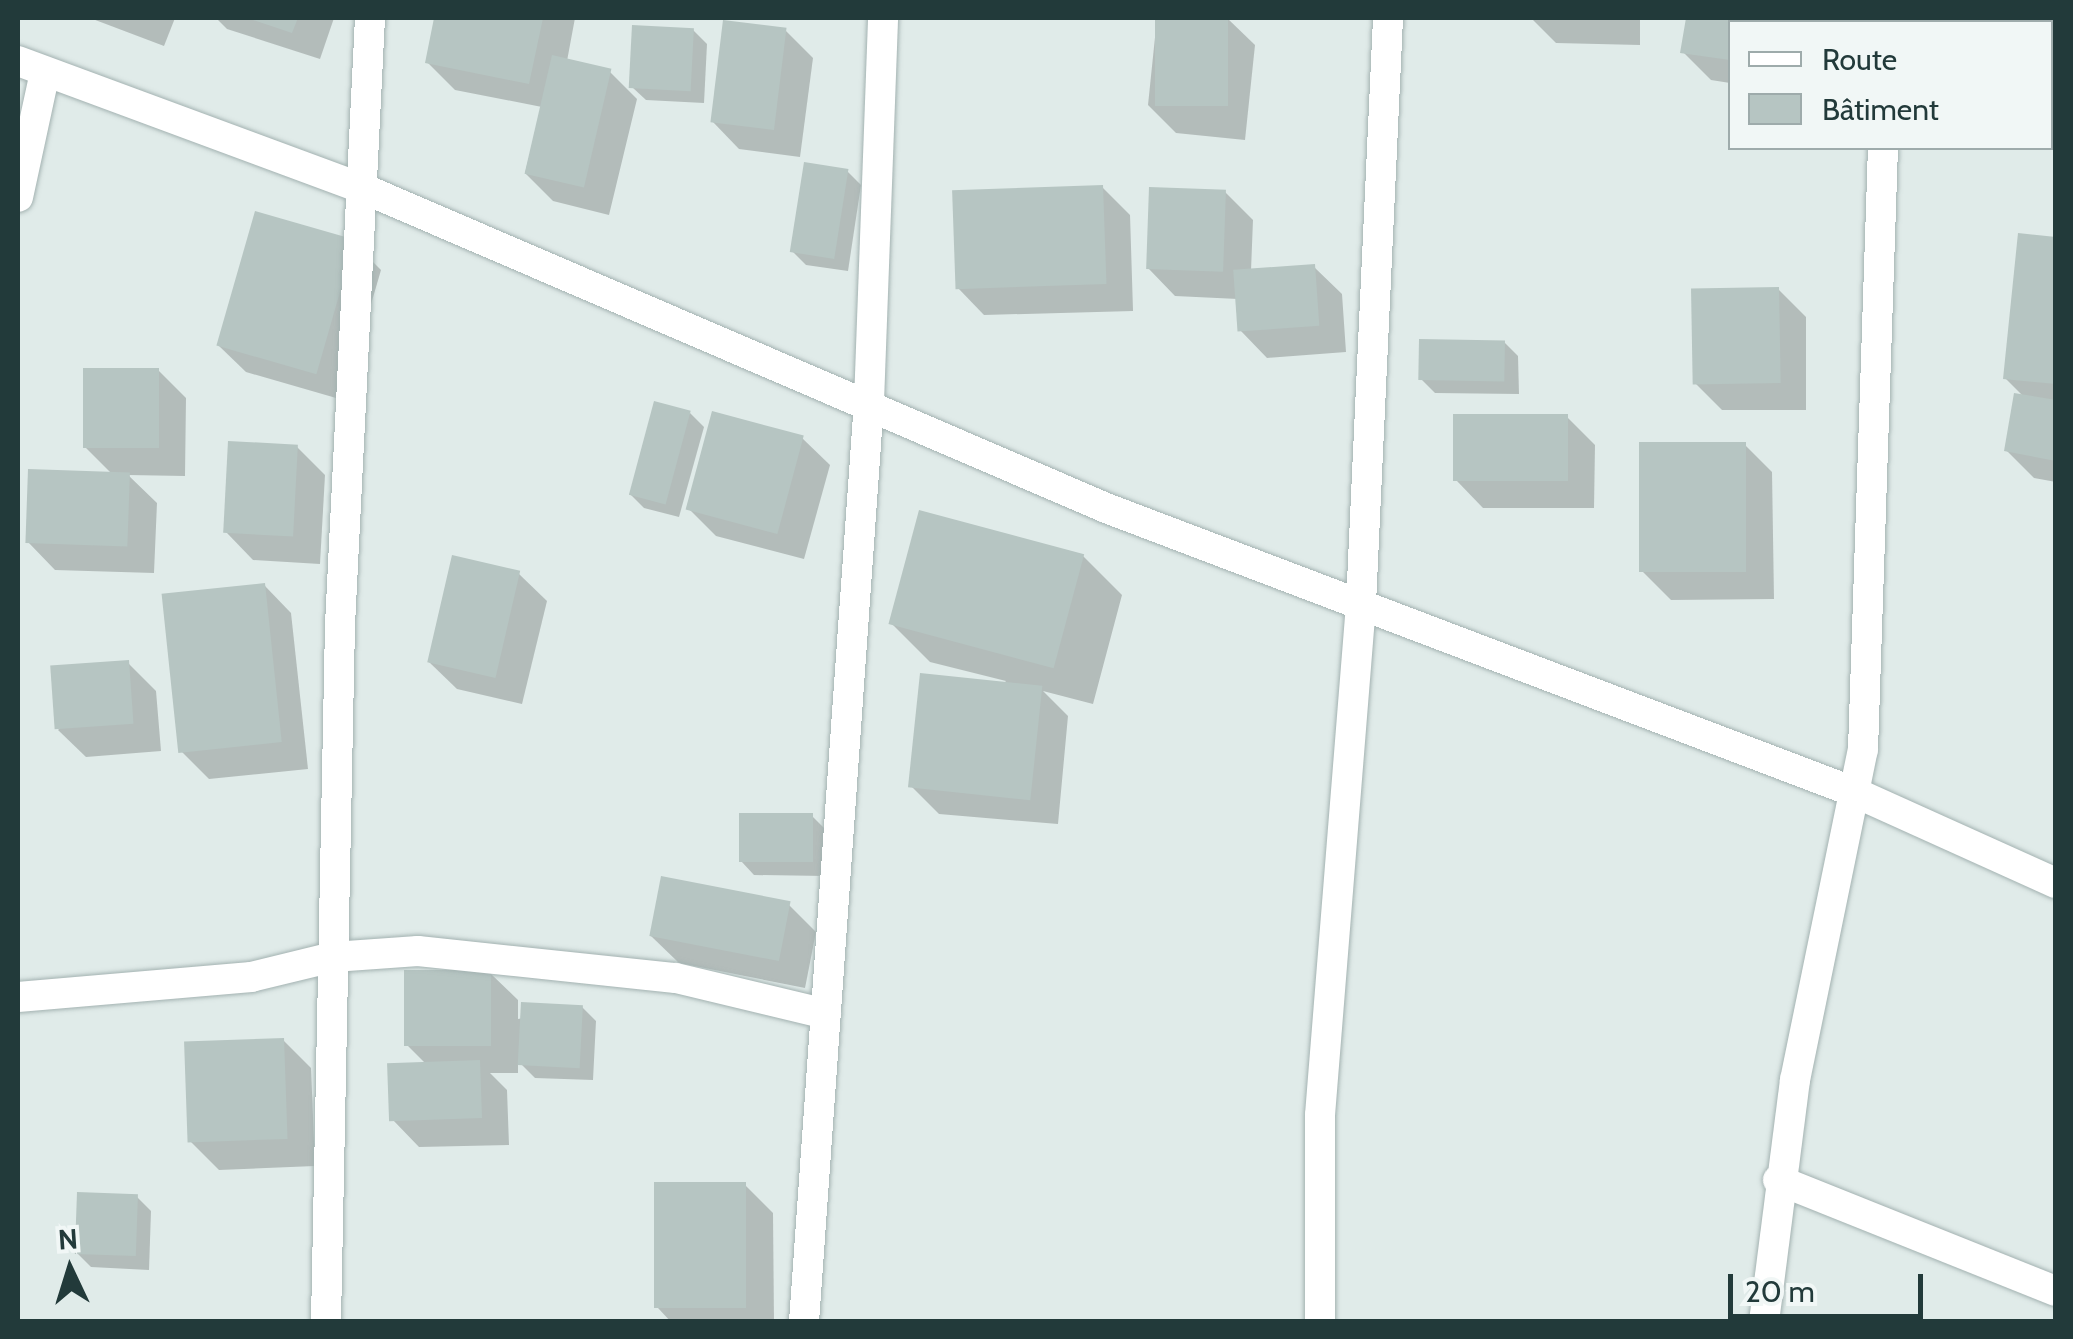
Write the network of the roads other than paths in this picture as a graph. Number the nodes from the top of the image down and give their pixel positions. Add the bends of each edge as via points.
1 (370, 18) edge
2 (883, 18) edge
3 (1388, 18) edge
4 (31, 66) edge
5 (1883, 150) edge
6 (362, 188) junction
7 (18, 196) edge
8 (869, 402) junction
9 (1360, 604) junction
10 (1854, 792) junction
11 (2056, 883) edge
12 (333, 958) junction
13 (18, 997) edge
14 (826, 1014) junction
15 (1778, 1180) junction
16 (2056, 1291) edge
17 (326, 1322) edge
18 (804, 1322) edge
19 (1320, 1322) edge
20 (1764, 1322) edge

1 - 6 street
2 - 8 street
3 - 9 street
4 - 6 street
4 - 7 street
5 - 10 street via 1863,750
6 - 8 street
6 - 12 street via 340,625
8 - 9 street via 1106,508
8 - 14 street
9 - 10 street
9 - 19 street via 1320,1115
10 - 11 street
10 - 15 street
12 - 13 street via 251,977
12 - 14 street via 418,952 546,960 676,978
12 - 17 street
14 - 18 street
15 - 16 street
15 - 20 street

